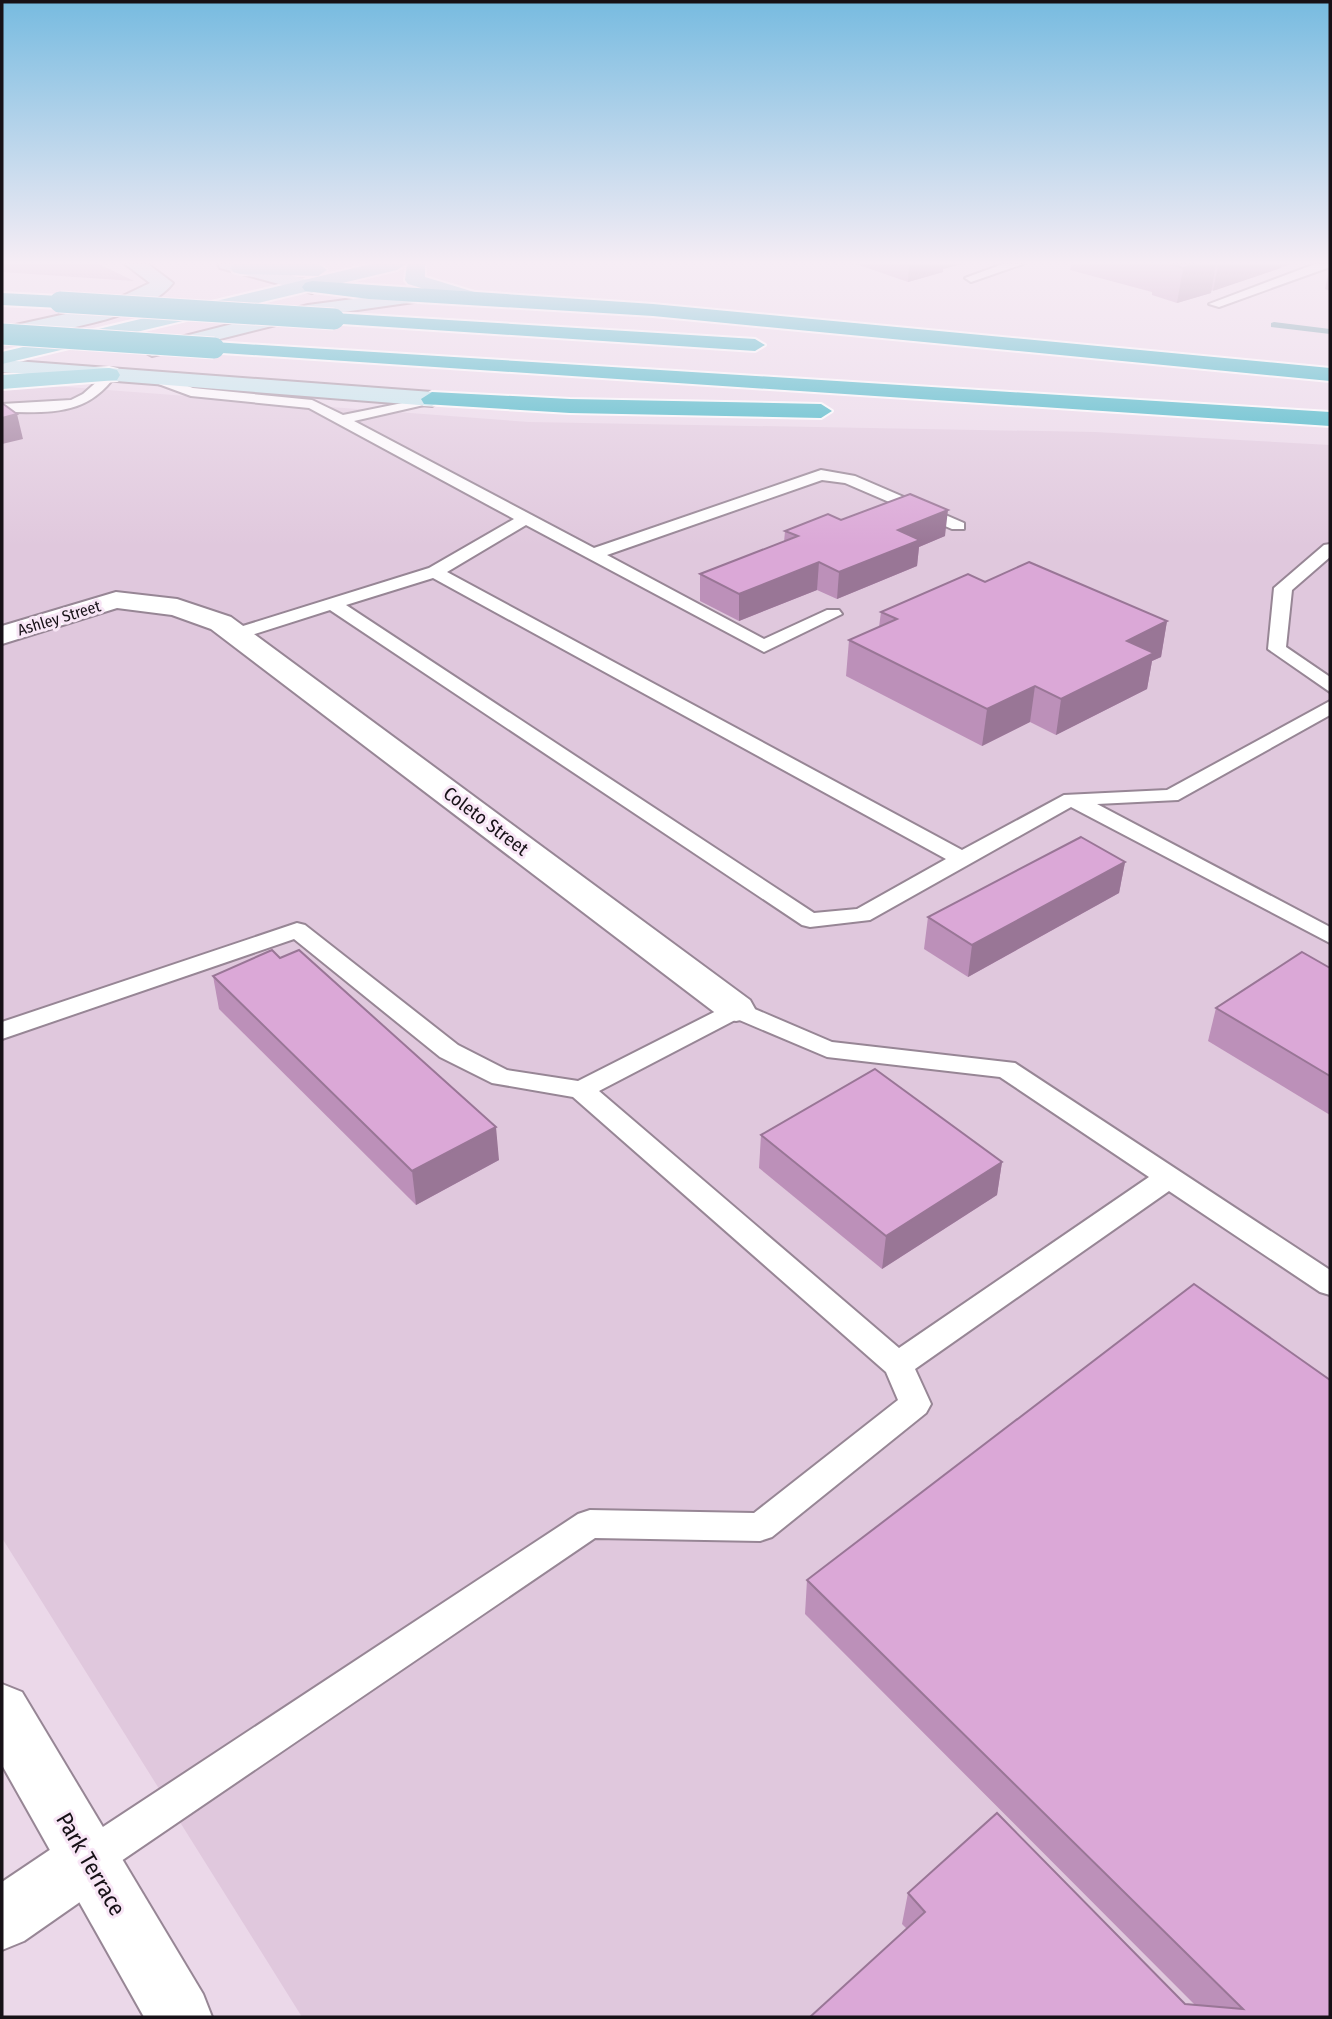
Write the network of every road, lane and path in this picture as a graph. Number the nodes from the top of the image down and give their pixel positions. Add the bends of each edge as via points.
1 (137, 358) edge
2 (364, 358) edge
3 (1008, 358) edge
4 (1104, 358) edge
5 (2, 366) edge
6 (1177, 366) junction
7 (109, 375) junction
8 (1330, 377) edge
9 (153, 379) junction
10 (2, 382) edge
11 (432, 399) junction
12 (2, 408) edge
13 (845, 412) dead end
14 (873, 412) dead end
15 (1183, 414) junction
16 (343, 419) junction
17 (1330, 422) edge
18 (525, 519) junction
19 (958, 526) dead end
20 (1330, 550) edge
21 (591, 555) junction
22 (435, 572) junction
23 (334, 605) junction
24 (833, 614) dead end
25 (236, 634) junction
26 (2, 635) edge
27 (1330, 686) edge
28 (1330, 707) edge
29 (1071, 799) junction
30 (960, 858) junction
31 (1330, 936) edge
32 (736, 1009) junction
33 (2, 1031) edge
34 (581, 1090) junction
35 (1169, 1177) junction
36 (1330, 1284) edge
37 (898, 1365) junction
38 (2, 1711) edge
39 (88, 1860) junction
40 (2, 1919) edge
41 (180, 2017) edge

1 - 9 main road via 132,362 133,370
2 - 15 highway, bridge
3 - 6 highway
4 - 6 highway
5 - 7 main road
6 - 8 highway
7 - 9 main road
7 - 10 main road
7 - 12 lane via 79,404
9 - 11 main road
9 - 16 lane via 191,392 312,404
11 - 13 highway
11 - 16 lane
14 - 15 highway
15 - 17 highway
16 - 18 lane
18 - 21 lane
18 - 22 lane
19 - 21 lane via 849,479 821,475
20 - 27 lane via 1283,588 1276,649
21 - 24 lane via 764,646
22 - 23 lane
22 - 30 lane
23 - 25 lane
23 - 30 lane via 810,920 862,915
25 - 26 street, Ashley Street via 221,623 177,607 116,600
25 - 32 street, Coleto Street
28 - 29 lane via 1171,796
29 - 30 lane
29 - 31 lane
32 - 34 lane
32 - 35 lane via 827,1049 1006,1069
33 - 34 lane via 297,930 449,1051 501,1077
34 - 37 lane
35 - 36 lane
35 - 37 lane
37 - 39 lane via 915,1404 760,1527 590,1524
38 - 39 street, Park Terrace
39 - 40 street
39 - 41 street, Park Terrace

